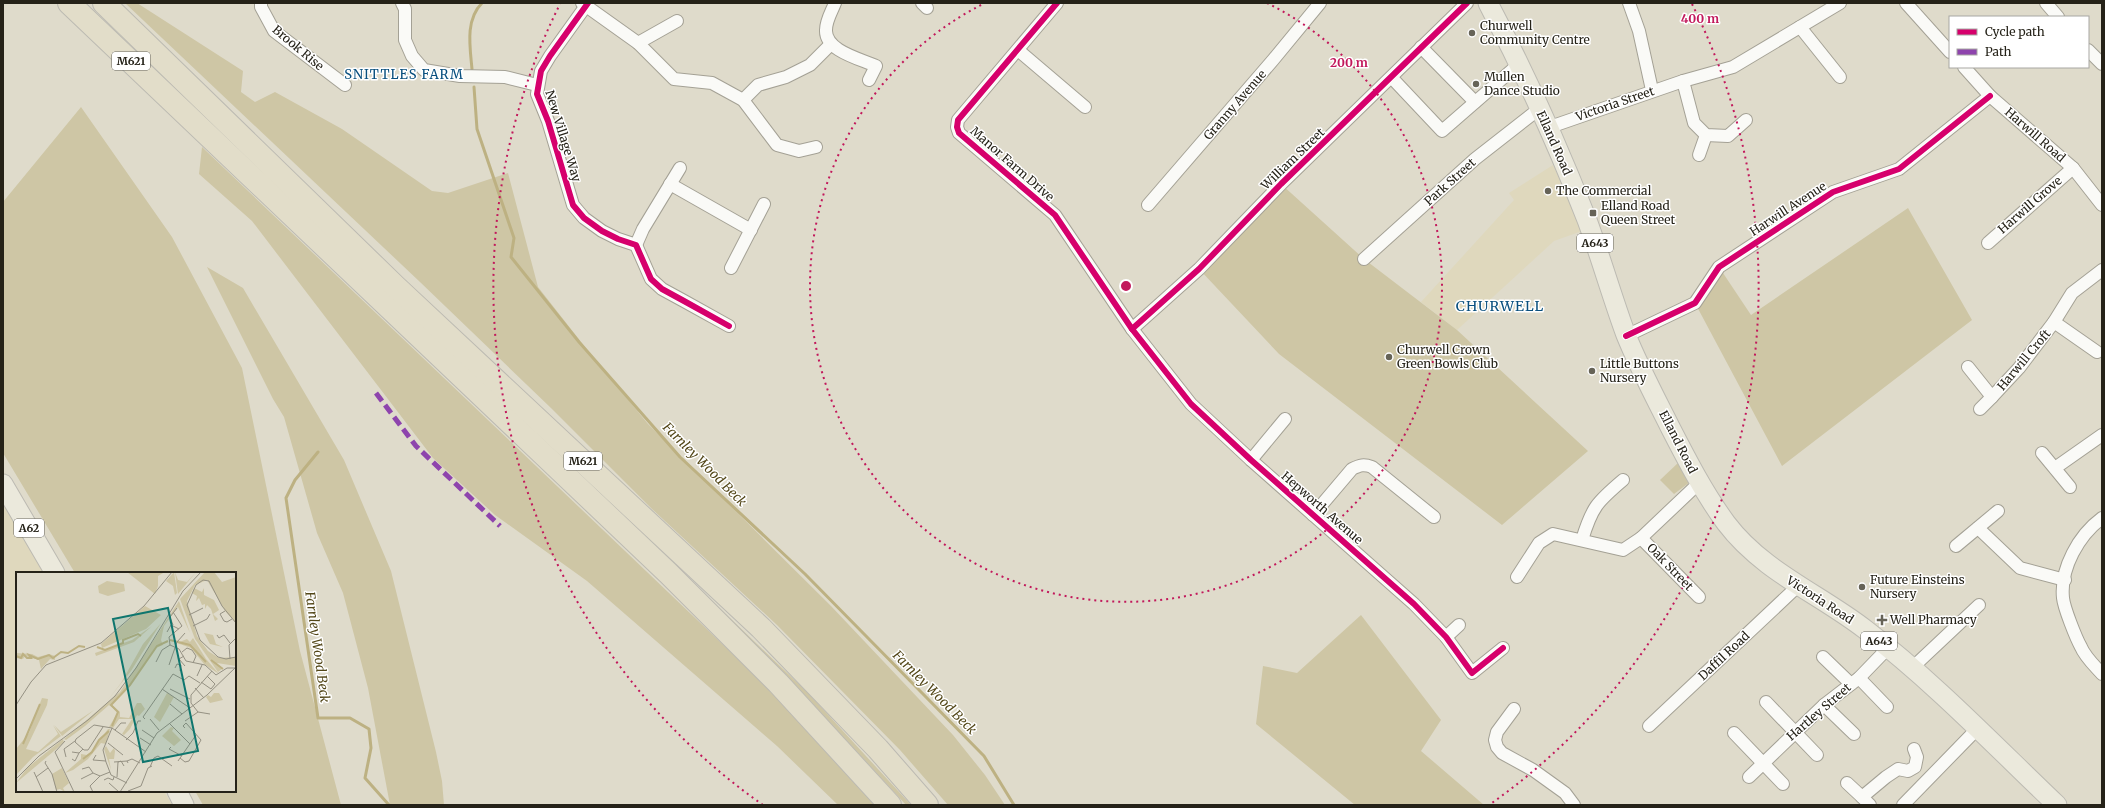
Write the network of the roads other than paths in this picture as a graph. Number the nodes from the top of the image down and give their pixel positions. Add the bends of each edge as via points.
1 (69, 3) edge
2 (104, 3) edge
3 (261, 3) edge
4 (402, 3) edge
5 (835, 3) edge
6 (1058, 3) edge
7 (1320, 3) edge
8 (1467, 3) edge
9 (1488, 3) edge
10 (1629, 3) edge
11 (1840, 3) edge
12 (1906, 3) edge
13 (2046, 3) edge
14 (586, 4) edge
15 (2057, 16) edge
16 (677, 21) dead end
17 (1800, 27) junction
18 (638, 43) junction
19 (832, 44) junction
20 (1421, 47) junction
21 (1018, 50) junction
22 (1949, 51) edge
23 (2089, 51) edge
24 (1519, 64) junction
25 (2102, 64) edge
26 (1965, 68) edge
27 (1840, 77) dead end
28 (1392, 78) junction
29 (870, 80) dead end
30 (1683, 81) junction
31 (537, 84) junction
32 (345, 85) dead end
33 (1652, 90) junction
34 (1990, 96) junction
35 (743, 100) junction
36 (1475, 102) junction
37 (1085, 107) dead end
38 (1539, 109) junction
39 (1746, 120) dead end
40 (1547, 128) junction
41 (1706, 136) junction
42 (816, 147) dead end
43 (1699, 155) dead end
44 (680, 168) dead end
45 (2073, 168) junction
46 (670, 184) junction
47 (764, 204) dead end
48 (1148, 205) dead end
49 (2102, 205) edge
50 (751, 230) junction
51 (1988, 243) dead end
52 (636, 245) junction
53 (1364, 259) dead end
54 (731, 268) dead end
55 (2102, 270) edge
56 (2054, 322) junction
57 (729, 326) dead end
58 (1132, 329) junction
59 (1626, 336) junction
60 (2097, 352) dead end
61 (1968, 367) dead end
62 (1992, 397) junction
63 (1980, 409) dead end
64 (1285, 419) dead end
65 (2102, 435) edge
66 (2042, 453) dead end
67 (1251, 460) junction
68 (2055, 468) junction
69 (1623, 480) dead end
70 (1699, 483) junction
71 (3, 484) edge
72 (2070, 487) dead end
73 (1998, 511) dead end
74 (1313, 515) junction
75 (1434, 517) dead end
76 (2102, 518) edge
77 (1978, 528) junction
78 (1641, 538) junction
79 (1582, 540) junction
80 (1956, 546) dead end
81 (53, 572) edge
82 (1517, 577) dead end
83 (2065, 580) junction
84 (1798, 586) junction
85 (1699, 597) dead end
86 (1979, 605) dead end
87 (1459, 625) dead end
88 (1446, 637) junction
89 (1503, 648) dead end
90 (1888, 648) junction
91 (1823, 657) dead end
92 (1912, 668) junction
93 (2102, 674) edge
94 (1855, 681) junction
95 (1766, 702) dead end
96 (1824, 705) junction
97 (1887, 707) dead end
98 (1514, 710) dead end
99 (1649, 726) dead end
100 (1978, 728) junction
101 (1795, 732) junction
102 (1734, 733) dead end
103 (1854, 734) dead end
104 (1914, 749) dead end
105 (1818, 755) dead end
106 (1763, 763) junction
107 (1749, 776) dead end
108 (1847, 783) dead end
109 (1784, 784) dead end
110 (178, 792) edge
111 (1866, 801) edge
112 (184, 805) edge
113 (890, 805) edge
114 (927, 805) edge
115 (1574, 805) edge
116 (1903, 805) edge
117 (2057, 805) edge

1 - 113 highway, M621 via 668,573 778,683
2 - 114 highway, M621 via 395,286 761,628 878,749
3 - 32 street, Brook Rise via 274,31
4 - 31 street via 405,40 412,56 424,70 460,76 505,77
5 - 19 street via 826,30
6 - 21 street, Manor Farm Drive
7 - 48 street, Granny Avenue
8 - 20 street, William Street
9 - 24 main road, Elland Road / A643
10 - 33 street via 1639,32
11 - 17 street, Victoria Street
12 - 22 street
13 - 15 street
14 - 18 street
14 - 31 street, New Village Way via 550,56
16 - 18 street
17 - 27 street
17 - 30 street, Victoria Street via 1733,67
18 - 35 street via 674,79 712,83
19 - 29 street via 876,66
19 - 35 street via 810,65 786,77 758,85
20 - 28 street, William Street
20 - 36 street
21 - 37 street
21 - 58 street, Manor Farm Drive via 958,120 959,133 1055,216
23 - 25 street
24 - 36 street
24 - 38 main road, Elland Road / A643
26 - 34 street, Harwill Road
28 - 36 street via 1442,131
28 - 58 street, William Street via 1281,184 1199,269
30 - 33 street, Victoria Street
30 - 41 street via 1694,123
31 - 52 street, New Village Way via 539,102 548,121 573,206 584,218 602,230
33 - 40 street, Victoria Street
34 - 45 street, Harwill Road
34 - 59 street, Harwill Avenue via 1899,169 1833,192 1719,267 1695,303
35 - 42 street via 777,145 799,151
38 - 40 main road, Elland Road / A643
38 - 53 street, Park Street via 1475,159
39 - 41 street via 1728,136
40 - 59 main road, Elland Road / A643 via 1587,222
41 - 43 street
44 - 46 street
45 - 49 street, Harwill Road
45 - 51 street, Harwill Grove
46 - 50 street
46 - 52 street
47 - 50 street
50 - 54 street
52 - 57 street via 651,279 678,298
55 - 56 street, Harwill Croft via 2072,294
56 - 60 street, Harwill Croft
56 - 62 street, Harwill Croft via 2019,368
58 - 67 street, Hepworth Avenue via 1191,404
59 - 70 main road, Elland Road / A643
61 - 62 street, Harwill Croft
62 - 63 street, Harwill Croft
64 - 67 street
65 - 68 street
66 - 68 street
67 - 74 street, Hepworth Avenue
68 - 72 street
69 - 79 street via 1593,509
70 - 78 street
70 - 84 main road, Victoria Road / A643 via 1727,525 1759,557
71 - 81 main road, A62
73 - 77 street
74 - 75 street via 1352,469 1366,465 1372,467
74 - 88 street, Hepworth Avenue via 1414,604
76 - 83 street via 2091,526 2073,551
77 - 80 street
77 - 83 street via 2020,568
78 - 79 street via 1623,550
78 - 85 street, Oak Street
79 - 82 street via 1553,534 1545,538 1532,552
83 - 93 street via 2063,598 2081,648
84 - 90 main road, Victoria Road / A643 via 1865,629
84 - 99 street, Daffil Road
86 - 92 street
87 - 88 street
88 - 89 street, Hepworth Avenue via 1472,673
90 - 92 main road, Victoria Road / A643
90 - 94 street, Hartley Street
91 - 94 street
92 - 100 main road, Victoria Road / A643
94 - 96 street, Hartley Street
94 - 97 street
95 - 101 street
96 - 101 street, Hartley Street
96 - 103 street
98 - 115 street via 1497,732 1497,747 1502,753 1533,770 1565,793
100 - 116 street
100 - 117 main road, Victoria Road / A643
101 - 105 street
101 - 106 street, Hartley Street
102 - 106 street
104 - 111 street via 1917,757 1915,767 1908,771 1898,769 1886,777
106 - 107 street, Hartley Street
106 - 109 street
108 - 111 street
110 - 112 main road

